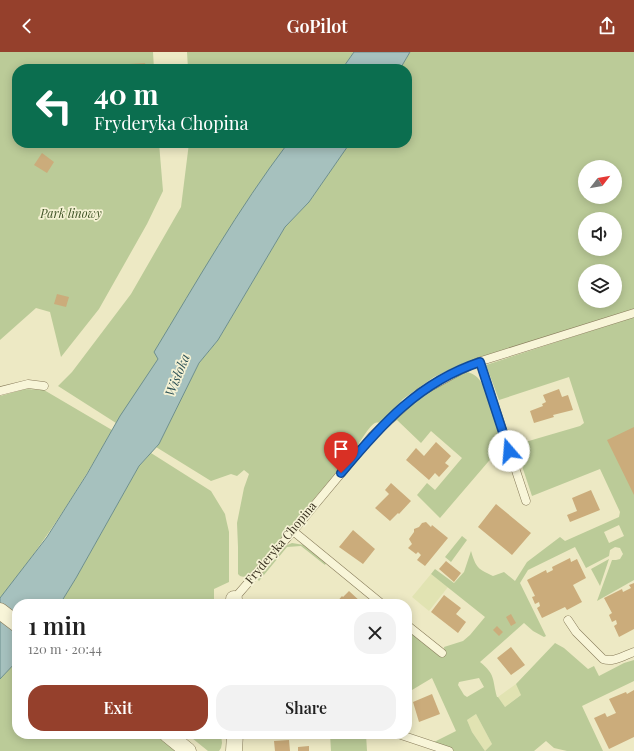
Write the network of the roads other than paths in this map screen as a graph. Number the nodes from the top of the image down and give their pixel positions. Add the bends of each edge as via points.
1 (634, 314) edge
2 (480, 362) junction
3 (44, 386) dead end
4 (0, 391) edge
5 (526, 501) dead end
6 (293, 531) junction
7 (236, 599) edge
8 (376, 599) edge
9 (0, 611) edge
10 (12, 620) edge
11 (568, 620) dead end
12 (412, 628) edge
13 (634, 652) edge
14 (442, 653) dead end
15 (173, 739) edge
16 (235, 739) edge
17 (412, 739) edge
18 (188, 751) edge
19 (234, 751) edge
20 (449, 751) edge

1 - 2 lane, Fryderyka Chopina
2 - 5 lane
2 - 6 lane, Fryderyka Chopina via 428,387 400,409 373,435
3 - 4 lane via 28,384
6 - 7 lane, Fryderyka Chopina
6 - 8 lane
9 - 10 street
11 - 13 lane via 576,632 603,659 614,660
12 - 14 lane
15 - 18 street
16 - 19 street
17 - 20 lane

